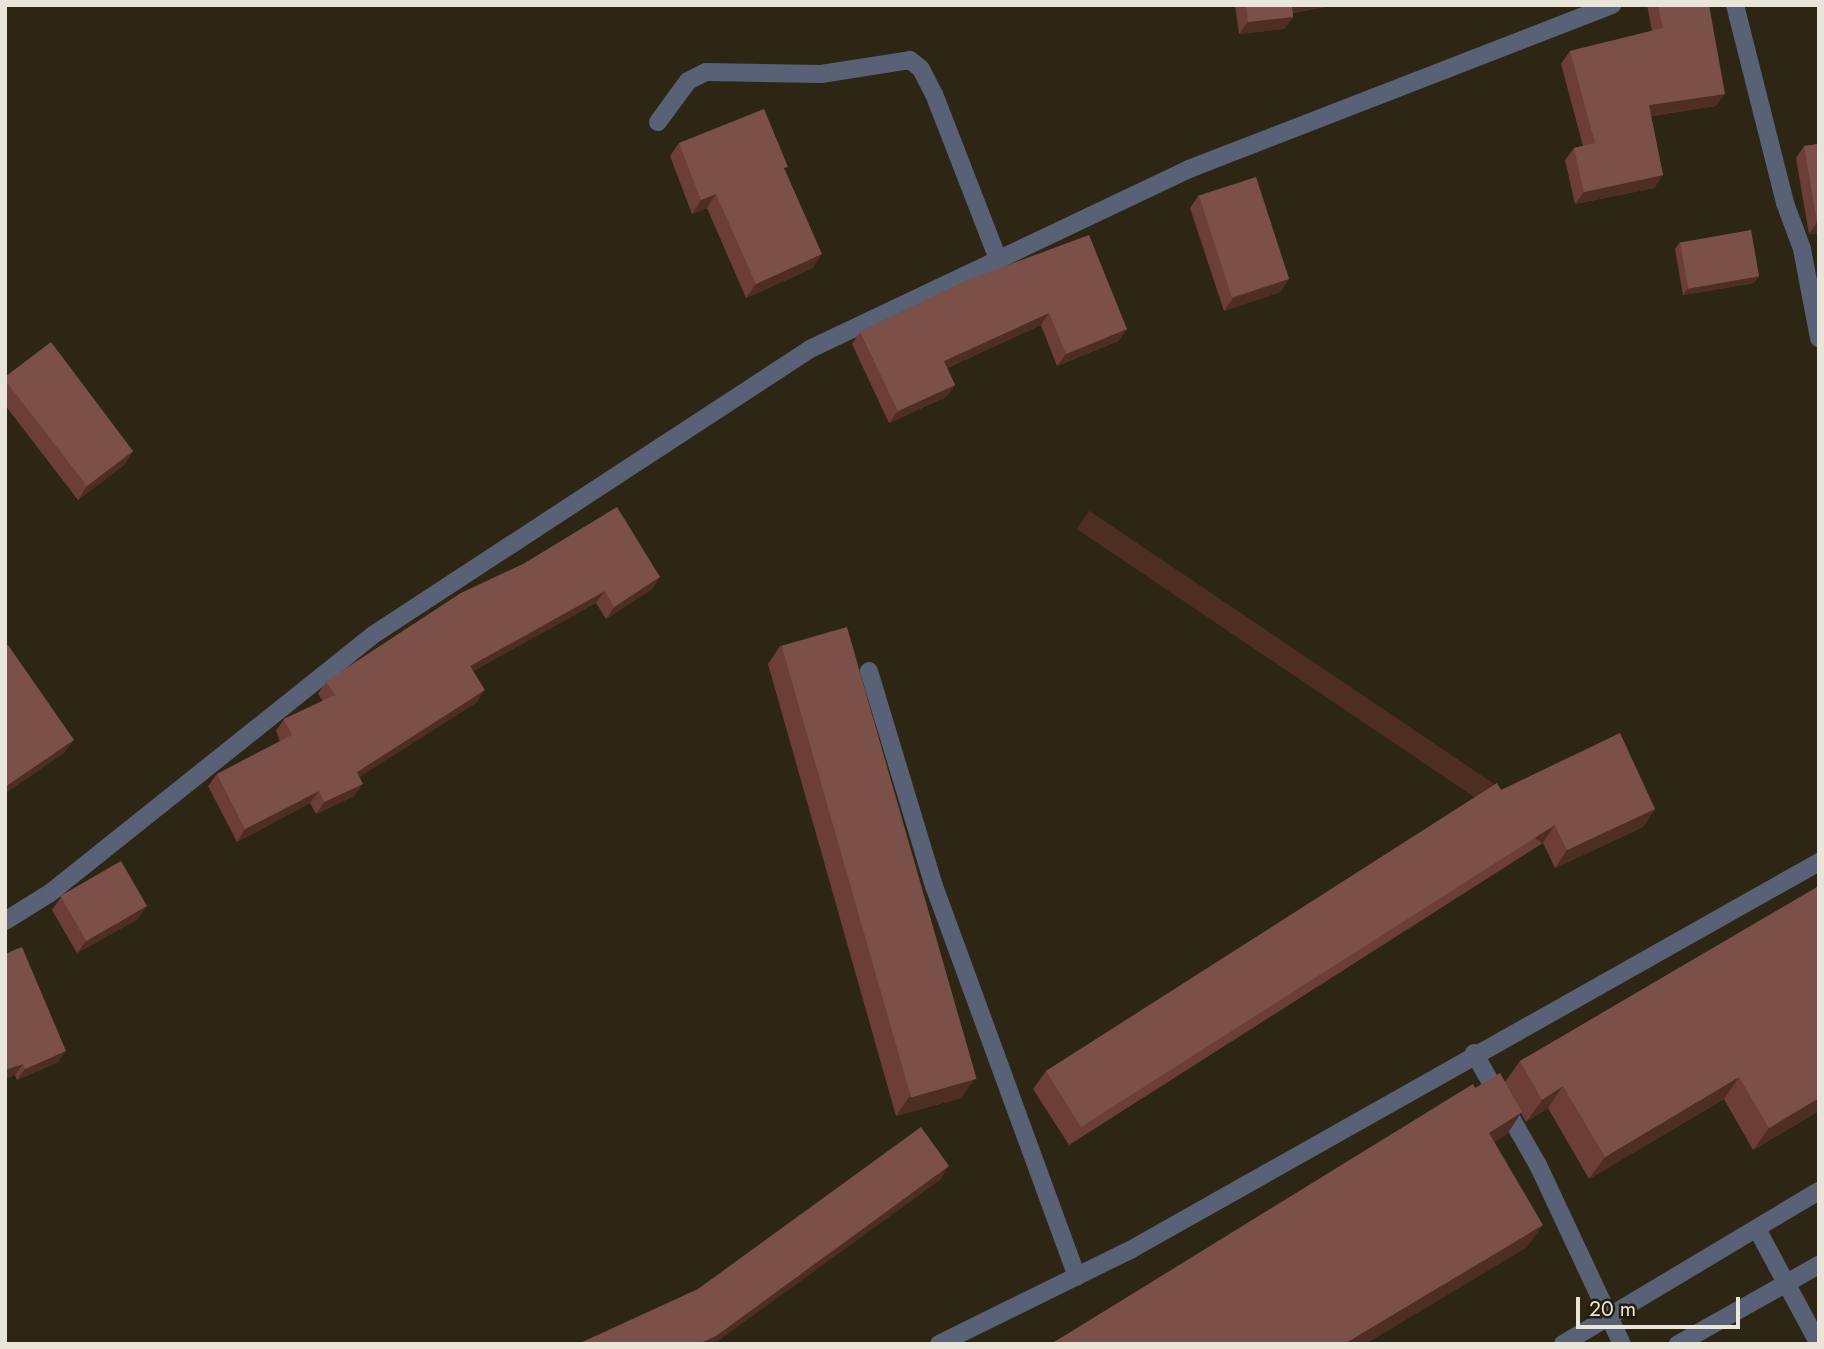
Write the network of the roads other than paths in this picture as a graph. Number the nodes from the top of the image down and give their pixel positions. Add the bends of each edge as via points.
1 (1612, 5) edge
2 (1735, 5) edge
3 (658, 122) dead end
4 (998, 259) junction
5 (1819, 338) edge
6 (869, 671) dead end
7 (1819, 862) edge
8 (5, 921) edge
9 (1474, 1053) junction
10 (1819, 1191) edge
11 (1757, 1229) junction
12 (1819, 1265) edge
13 (1077, 1277) junction
14 (1788, 1280) junction
15 (1609, 1318) junction
16 (939, 1344) edge
17 (1563, 1344) edge
18 (1622, 1344) edge
19 (1678, 1344) edge
20 (1819, 1344) edge

1 - 4 street via 1189,169
2 - 5 street via 1785,203 1802,249
3 - 4 street via 688,81 706,72 821,74 909,60 921,69 934,94
4 - 8 street via 810,349 373,635 50,893
6 - 13 street via 934,886
7 - 9 street
9 - 13 street
9 - 15 street via 1538,1165
10 - 11 street
11 - 14 street
11 - 15 street
12 - 14 street
13 - 16 street
14 - 19 street
14 - 20 street
15 - 17 street
15 - 18 street

